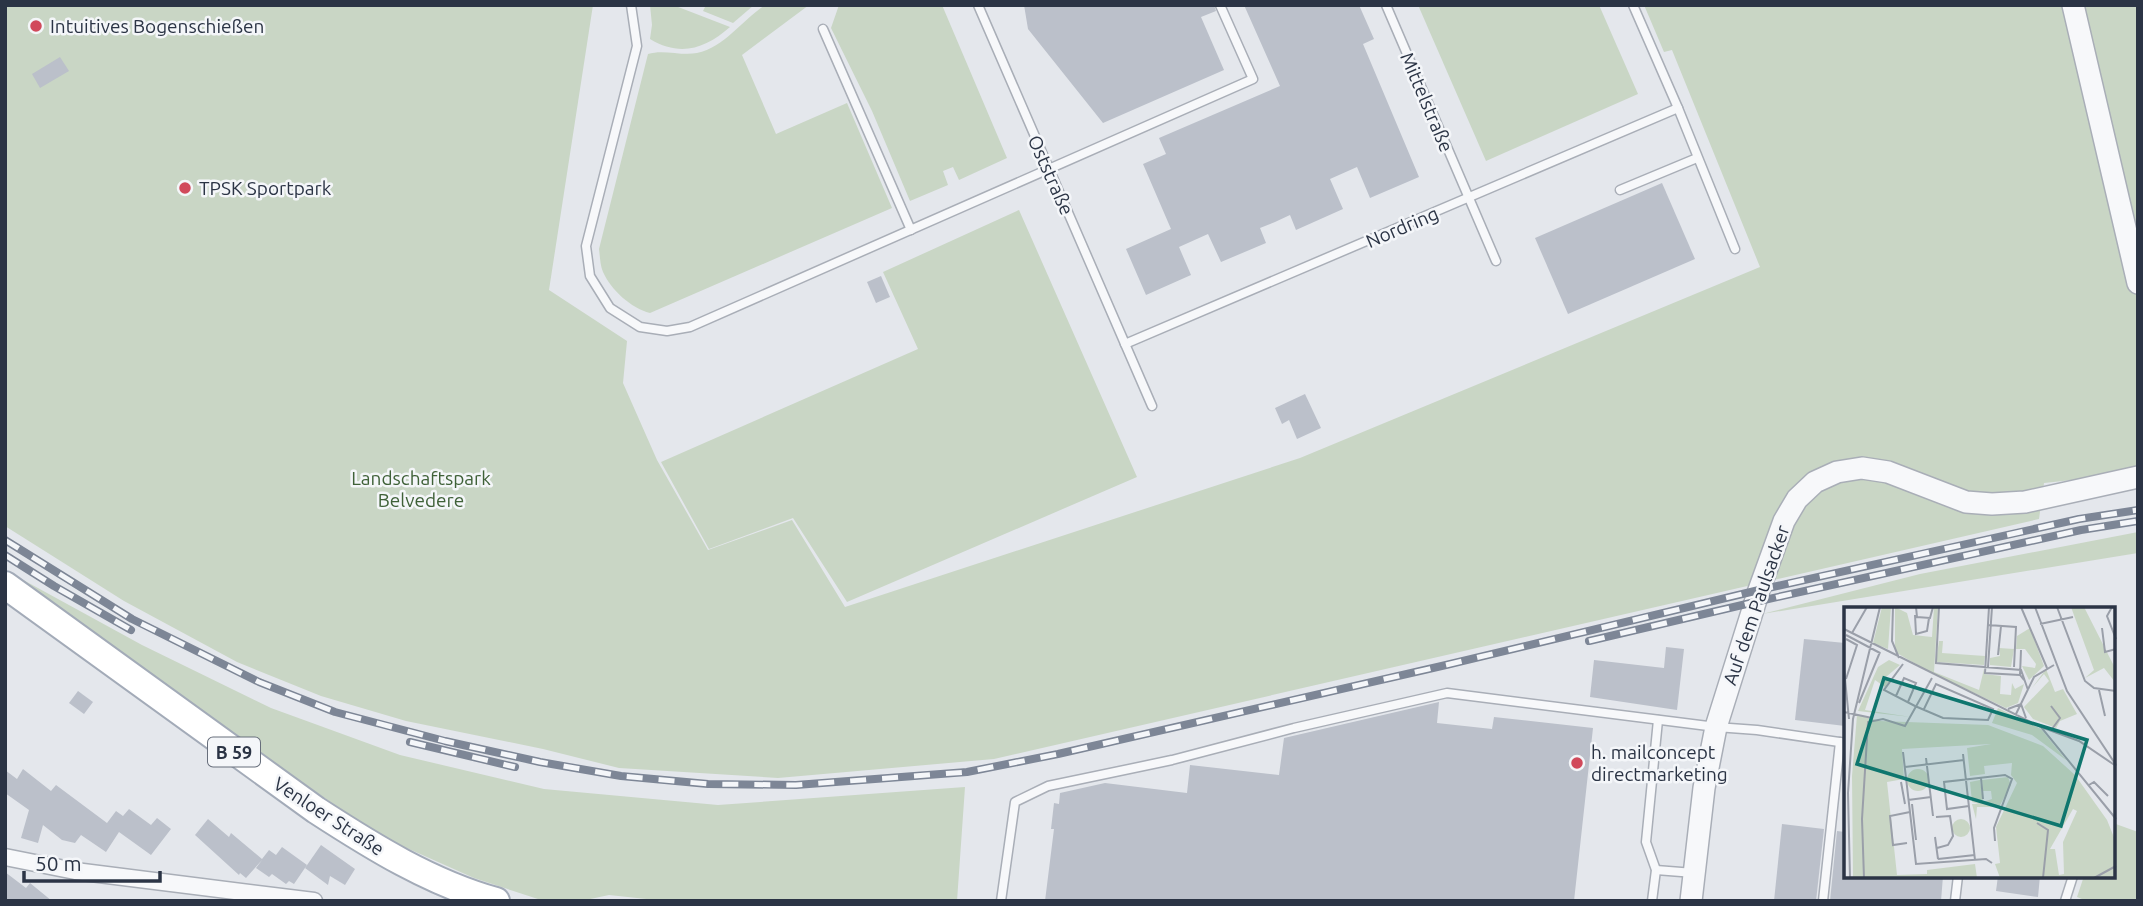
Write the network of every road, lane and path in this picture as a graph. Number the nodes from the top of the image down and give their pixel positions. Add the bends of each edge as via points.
1 (631, 5) edge
2 (978, 5) edge
3 (1220, 5) edge
4 (1386, 5) edge
5 (1633, 5) edge
6 (2073, 5) edge
7 (823, 29) dead end
8 (1678, 108) junction
9 (1698, 158) junction
10 (1049, 170) junction
11 (1620, 190) dead end
12 (1469, 198) junction
13 (911, 230) junction
14 (1735, 249) dead end
15 (1496, 261) dead end
16 (2138, 283) edge
17 (1125, 344) junction
18 (1152, 406) dead end
19 (2137, 478) edge
20 (5, 585) edge
21 (1658, 720) junction
22 (1716, 727) junction
23 (1843, 743) edge
24 (5, 857) edge
25 (1656, 870) junction
26 (1694, 873) junction
27 (1958, 878) edge
28 (2072, 878) edge
29 (482, 899) edge
30 (314, 901) edge
31 (1001, 901) edge
32 (1652, 901) edge
33 (1690, 901) edge
34 (1823, 901) edge
35 (1955, 901) edge
36 (2065, 901) edge

1 - 13 lane via 637,46 586,246 590,276 610,307 640,327 667,331 690,327
2 - 10 lane, Oststraße
3 - 10 lane via 1253,79
4 - 12 lane, Mittelstraße
5 - 8 lane
6 - 16 street
7 - 13 lane
8 - 9 lane
8 - 12 lane, Nordring
9 - 11 lane
9 - 14 lane
10 - 13 lane
10 - 17 lane, Oststraße
12 - 15 lane, Mittelstraße
12 - 17 lane, Nordring
17 - 18 lane, Oststraße
19 - 22 street, Auf dem Paulsacker via 2025,502 1992,504 1966,502 1888,472 1862,468 1815,482 1797,499 1784,521
20 - 29 main road, Venloer Straße / B 59 via 316,810 414,869
21 - 22 lane
21 - 25 lane via 1646,842
21 - 31 lane via 1447,693 1048,786 1015,802
22 - 23 lane
22 - 26 street, Auf dem Paulsacker
23 - 34 lane
24 - 30 street via 75,871
25 - 26 lane
25 - 32 lane
26 - 33 street, Auf dem Paulsacker
27 - 35 lane
28 - 36 lane

